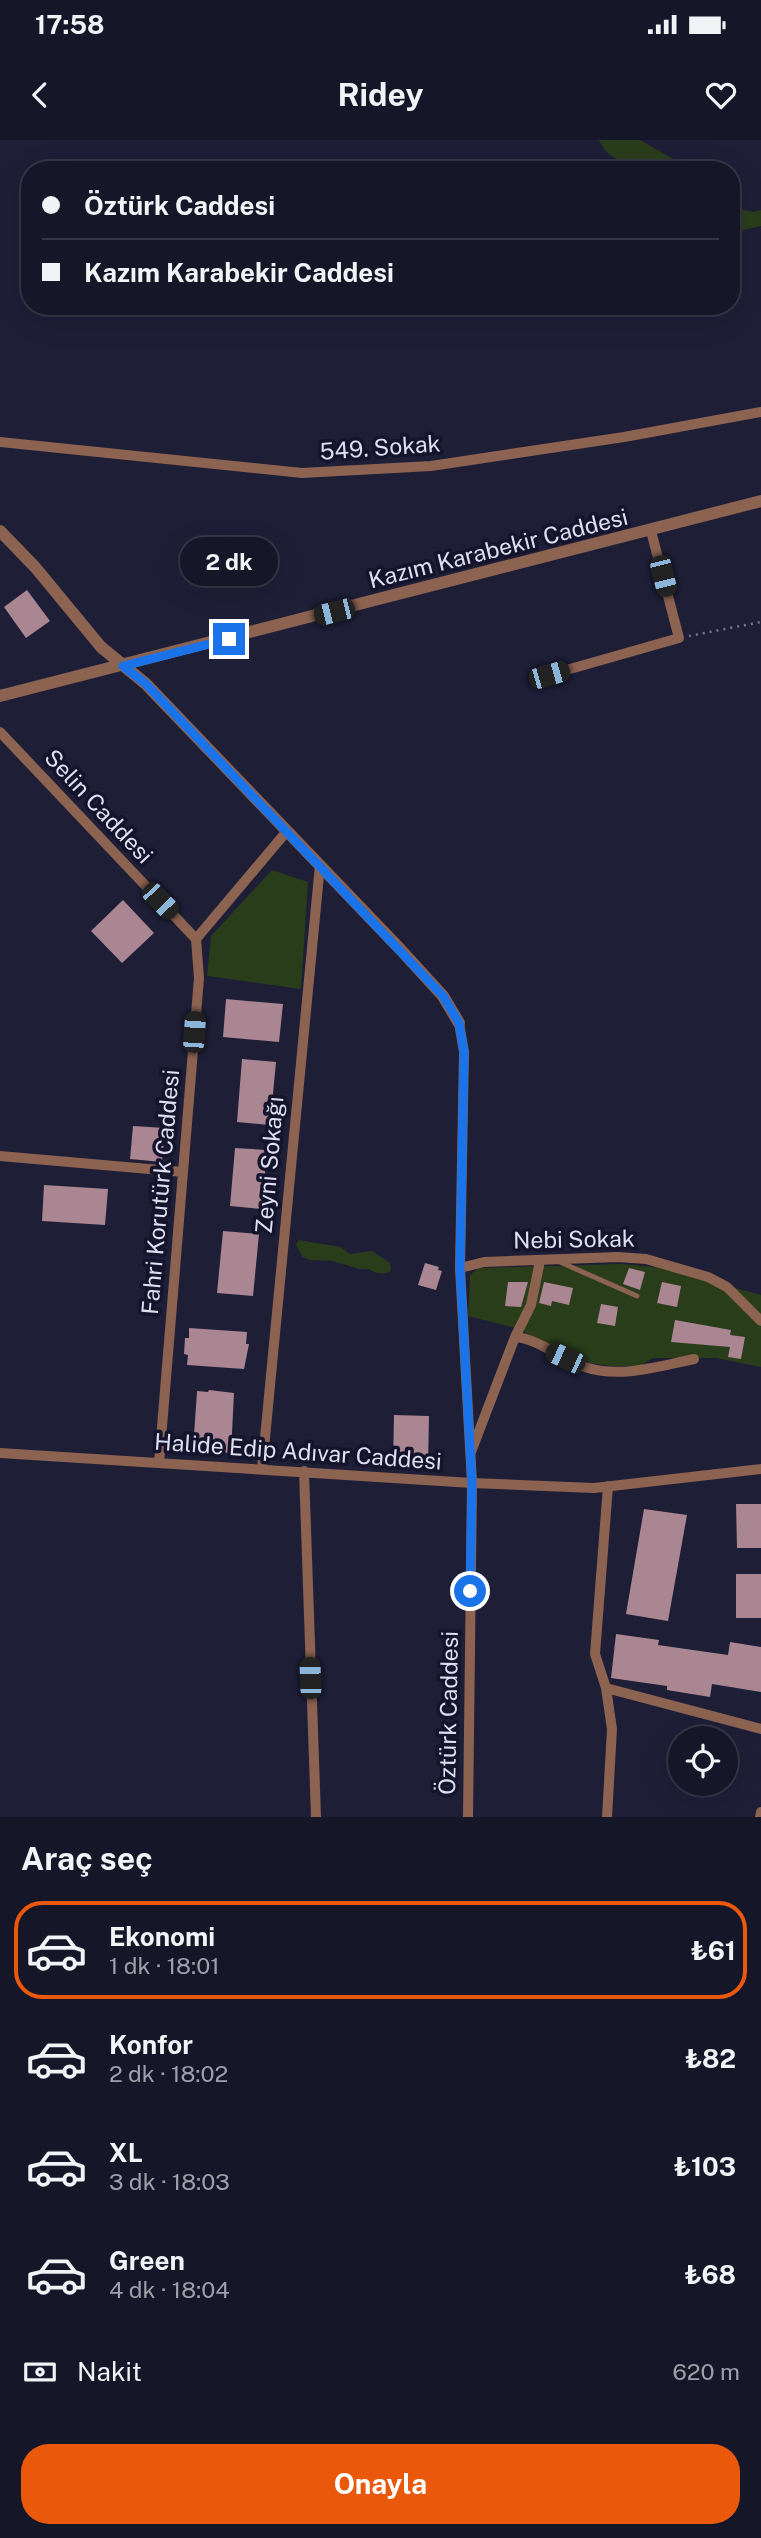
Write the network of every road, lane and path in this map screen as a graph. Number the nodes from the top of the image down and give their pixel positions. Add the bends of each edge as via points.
1 (761, 412) edge
2 (0, 442) edge
3 (761, 501) edge
4 (0, 531) edge
5 (651, 531) junction
6 (761, 622) edge
7 (679, 638) junction
8 (123, 666) junction
9 (549, 675) dead end
10 (0, 696) edge
11 (0, 732) edge
12 (287, 831) junction
13 (320, 865) junction
14 (196, 939) junction
15 (459, 1023) joint
16 (0, 1156) edge
17 (183, 1172) junction
18 (555, 1260) junction
19 (540, 1261) junction
20 (460, 1268) junction
21 (637, 1296) dead end
22 (761, 1321) edge
23 (515, 1337) junction
24 (694, 1359) dead end
25 (0, 1453) edge
26 (470, 1454) junction
27 (159, 1463) junction
28 (262, 1469) junction
29 (761, 1469) edge
30 (304, 1472) junction
31 (472, 1483) junction
32 (607, 1486) junction
33 (606, 1688) junction
34 (761, 1729) edge
35 (761, 1812) edge
36 (316, 1817) edge
37 (468, 1817) edge
38 (607, 1817) edge
39 (760, 1817) edge

1 - 2 street, 549. Sokak via 431,466 351,472 289,472
3 - 5 street, Kazım Karabekir Caddesi
4 - 8 street
5 - 7 street
5 - 8 street, Kazım Karabekir Caddesi
6 - 7 path
7 - 9 street
8 - 10 street, Kazım Karabekir Caddesi
8 - 12 street via 146,684
11 - 14 street, Selin Caddesi
12 - 13 street
12 - 14 street
13 - 15 street via 443,996
13 - 28 street, Zeyni Sokağı
14 - 17 street, Fahri Korutürk Caddesi via 199,978
15 - 20 street, Öztürk Caddesi via 464,1052
16 - 17 street
17 - 27 street, Fahri Korutürk Caddesi
18 - 19 street, Nebi Sokak
18 - 21 lane
18 - 22 street, Nebi Sokak via 646,1259 708,1277 727,1287
19 - 20 street, Nebi Sokak via 484,1262
19 - 23 street via 531,1305
20 - 26 street, Öztürk Caddesi
23 - 24 street via 597,1370 649,1368
23 - 26 street
25 - 27 street, Halide Edip Adıvar Caddesi
26 - 31 street, Öztürk Caddesi
27 - 28 street, Halide Edip Adıvar Caddesi
28 - 30 street, Halide Edip Adıvar Caddesi
29 - 32 street, Halide Edip Adıvar Caddesi
30 - 31 street, Halide Edip Adıvar Caddesi
30 - 36 street
31 - 32 street, Halide Edip Adıvar Caddesi
31 - 37 street, Öztürk Caddesi
32 - 33 street via 595,1654
33 - 34 street
33 - 38 street via 612,1729
35 - 39 street

